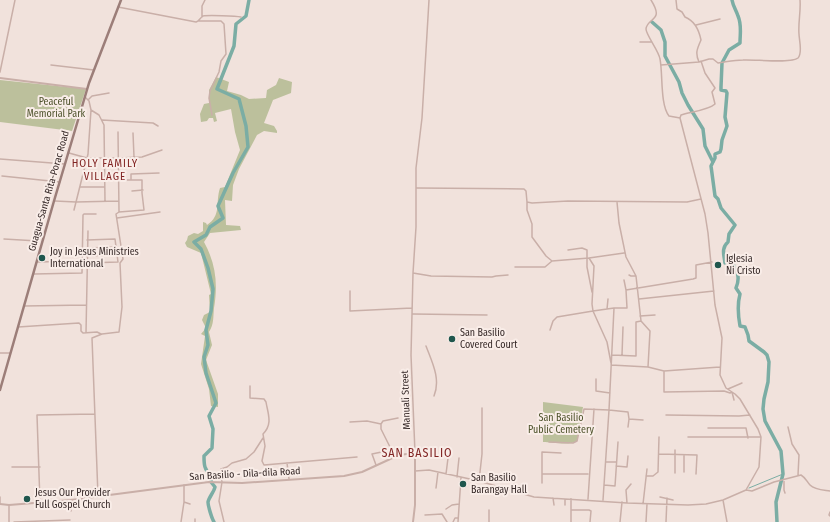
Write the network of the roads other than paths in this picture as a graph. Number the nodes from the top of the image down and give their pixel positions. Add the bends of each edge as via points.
1 (15, 0) edge
2 (121, 0) edge
3 (205, 0) edge
4 (429, 0) edge
5 (651, 0) edge
6 (676, 0) edge
7 (800, 0) edge
8 (118, 7) junction
9 (202, 17) junction
10 (241, 17) dead end
11 (720, 19) dead end
12 (198, 21) junction
13 (696, 25) junction
14 (640, 42) dead end
15 (653, 42) junction
16 (700, 61) junction
17 (51, 65) dead end
18 (660, 65) junction
19 (94, 70) junction
20 (0, 72) edge
21 (0, 78) edge
22 (87, 89) junction
23 (109, 93) dead end
24 (85, 97) junction
25 (89, 100) junction
26 (91, 110) junction
27 (212, 115) dead end
28 (680, 118) junction
29 (102, 120) junction
30 (158, 126) dead end
31 (118, 132) dead end
32 (133, 133) dead end
33 (162, 150) dead end
34 (69, 153) junction
35 (134, 157) junction
36 (87, 158) junction
37 (104, 158) junction
38 (119, 158) junction
39 (0, 159) edge
40 (65, 164) junction
41 (159, 172) dead end
42 (2, 176) dead end
43 (127, 180) dead end
44 (131, 180) junction
45 (60, 182) junction
46 (80, 186) junction
47 (104, 187) junction
48 (417, 188) junction
49 (143, 190) junction
50 (132, 191) dead end
51 (701, 199) junction
52 (54, 201) junction
53 (105, 201) junction
54 (119, 201) junction
55 (76, 202) junction
56 (527, 202) junction
57 (617, 202) junction
58 (74, 210) dead end
59 (119, 212) junction
60 (160, 212) dead end
61 (96, 214) dead end
62 (117, 218) junction
63 (88, 231) dead end
64 (41, 235) dead end
65 (4, 238) dead end
66 (87, 240) junction
67 (116, 247) junction
68 (87, 248) junction
69 (568, 250) dead end
70 (625, 253) junction
71 (117, 254) junction
72 (87, 256) junction
73 (588, 258) junction
74 (82, 261) junction
75 (552, 261) junction
76 (37, 262) junction
77 (712, 262) junction
78 (87, 263) junction
79 (515, 267) dead end
80 (413, 273) junction
81 (33, 274) junction
82 (629, 275) dead end
83 (508, 276) dead end
84 (636, 276) junction
85 (624, 280) dead end
86 (638, 287) junction
87 (626, 290) junction
88 (350, 291) dead end
89 (714, 291) junction
90 (592, 294) junction
91 (608, 299) dead end
92 (639, 299) junction
93 (86, 305) junction
94 (24, 306) junction
95 (412, 308) junction
96 (614, 308) junction
97 (607, 309) junction
98 (593, 311) junction
99 (412, 314) junction
100 (655, 314) dead end
101 (487, 315) dead end
102 (640, 316) junction
103 (641, 321) junction
104 (18, 327) junction
105 (624, 327) dead end
106 (550, 330) dead end
107 (93, 332) junction
108 (86, 333) junction
109 (102, 334) junction
110 (95, 336) junction
111 (426, 346) dead end
112 (11, 352) junction
113 (0, 353) edge
114 (611, 354) junction
115 (622, 355) junction
116 (611, 364) junction
117 (648, 367) junction
118 (720, 367) junction
119 (664, 371) junction
120 (596, 379) dead end
121 (742, 383) dead end
122 (250, 386) dead end
123 (728, 389) junction
124 (0, 390) edge
125 (732, 392) junction
126 (610, 393) junction
127 (434, 396) dead end
128 (734, 400) dead end
129 (482, 408) dead end
130 (594, 409) junction
131 (609, 410) junction
132 (747, 410) junction
133 (95, 414) junction
134 (666, 415) dead end
135 (750, 415) junction
136 (742, 416) junction
137 (398, 418) dead end
138 (629, 418) junction
139 (643, 420) dead end
140 (350, 422) dead end
141 (381, 424) junction
142 (628, 427) dead end
143 (788, 427) dead end
144 (708, 428) dead end
145 (659, 437) dead end
146 (688, 437) dead end
147 (263, 438) junction
148 (748, 438) junction
149 (761, 438) junction
150 (549, 442) dead end
151 (618, 442) dead end
152 (392, 450) junction
153 (676, 450) dead end
154 (415, 453) junction
155 (561, 453) dead end
156 (659, 454) junction
157 (675, 455) junction
158 (684, 455) junction
159 (628, 456) dead end
160 (356, 457) dead end
161 (395, 457) junction
162 (448, 458) dead end
163 (459, 458) dead end
164 (606, 462) junction
165 (616, 462) junction
166 (287, 463) junction
167 (376, 465) junction
168 (616, 466) junction
169 (12, 467) dead end
170 (40, 467) junction
171 (647, 469) dead end
172 (415, 471) junction
173 (438, 472) junction
174 (684, 472) dead end
175 (675, 473) dead end
176 (446, 474) junction
177 (542, 474) junction
178 (589, 474) junction
179 (696, 474) dead end
180 (798, 475) junction
181 (646, 476) junction
182 (457, 477) junction
183 (461, 478) junction
184 (289, 479) junction
185 (784, 479) junction
186 (479, 481) junction
187 (220, 482) junction
188 (514, 483) dead end
189 (542, 483) dead end
190 (631, 484) dead end
191 (184, 485) junction
192 (604, 485) junction
193 (436, 488) dead end
194 (746, 490) junction
195 (830, 491) edge
196 (513, 492) junction
197 (785, 493) dead end
198 (98, 496) junction
199 (0, 497) edge
200 (660, 497) dead end
201 (553, 498) junction
202 (668, 498) junction
203 (565, 499) junction
204 (571, 499) junction
205 (70, 500) junction
206 (588, 500) junction
207 (603, 500) junction
208 (673, 500) dead end
209 (723, 500) junction
210 (184, 502) junction
211 (622, 502) junction
212 (626, 502) junction
213 (643, 502) junction
214 (40, 503) junction
215 (666, 503) junction
216 (0, 504) edge
217 (190, 504) dead end
218 (459, 504) junction
219 (647, 504) junction
220 (8, 505) junction
221 (554, 505) dead end
222 (565, 505) dead end
223 (446, 509) dead end
224 (489, 510) dead end
225 (571, 510) junction
226 (71, 511) dead end
227 (830, 512) edge
228 (425, 515) dead end
229 (830, 516) edge
230 (458, 518) junction
231 (195, 519) dead end
232 (70, 520) dead end
233 (47, 521) edge
234 (9, 522) edge
235 (14, 522) edge
236 (181, 522) edge
237 (195, 522) edge
238 (224, 522) edge
239 (413, 522) edge
240 (447, 522) edge
241 (453, 522) edge
242 (458, 522) edge
243 (489, 522) edge
244 (571, 522) edge
245 (590, 522) edge
246 (620, 522) edge
247 (646, 522) edge
248 (666, 522) edge
249 (728, 522) edge

1 - 20 street
2 - 8 main road, Guagua-Santa Rita-Porac Road
3 - 9 street
4 - 48 street, Manuali Street via 422,118 416,168
5 - 15 street via 656,16 646,28
6 - 13 street via 677,9
7 - 16 street via 798,58 718,63 713,59
8 - 12 street
8 - 19 main road, Guagua-Santa Rita-Porac Road
9 - 10 street
9 - 12 street
11 - 13 street
12 - 27 street via 221,21 224,24 226,54 210,91
13 - 16 street via 701,40 696,54
14 - 15 street
15 - 18 street
16 - 18 street
16 - 28 street via 715,88 712,92 715,104 704,110 681,115
17 - 19 street
18 - 28 street via 668,114
19 - 22 main road, Guagua-Santa Rita-Porac Road
21 - 22 street
22 - 24 main road, Guagua-Santa Rita-Porac Road
23 - 25 street via 92,96
24 - 25 street
24 - 34 main road, Guagua-Santa Rita-Porac Road
25 - 26 street
26 - 29 street
26 - 36 street
28 - 51 street
29 - 30 street via 153,123
29 - 37 street
31 - 38 street
32 - 35 street
33 - 35 street
34 - 36 street
34 - 40 main road, Guagua-Santa Rita-Porac Road
35 - 38 street
36 - 37 street
36 - 46 street
37 - 38 street
37 - 47 street
38 - 54 street
39 - 40 street
40 - 45 main road, Guagua-Santa Rita-Porac Road
41 - 44 street via 131,174
42 - 45 street
43 - 44 street
44 - 49 street via 142,180
45 - 52 main road, Guagua-Santa Rita-Porac Road
46 - 47 street
46 - 55 street
47 - 53 street
48 - 56 street via 524,189
48 - 80 street, Manuali Street
49 - 50 street
49 - 59 street via 144,210
51 - 57 street via 687,202
51 - 77 street
52 - 55 street
52 - 76 main road, Guagua-Santa Rita-Porac Road
53 - 54 street
53 - 55 street
54 - 59 street
55 - 58 street
56 - 57 street
56 - 75 street via 532,237
57 - 70 street
59 - 62 street
60 - 62 street
61 - 74 street via 83,214
62 - 109 street via 123,259 120,264 121,324 119,332
63 - 66 street
64 - 65 street via 38,241
66 - 67 street via 114,239
66 - 68 street
67 - 68 street
67 - 71 street
68 - 72 street
69 - 73 street via 584,248
70 - 73 street
70 - 84 street
71 - 72 street
71 - 78 street via 118,263
72 - 78 street
73 - 75 street
73 - 90 street
73 - 90 street via 594,266
74 - 76 street
74 - 81 street via 82,273
75 - 79 street via 545,267
76 - 81 main road, Guagua-Santa Rita-Porac Road
77 - 86 street via 696,265 695,279
77 - 89 street
78 - 93 street
80 - 83 street via 431,276
80 - 95 street, Manuali Street
81 - 94 main road, Guagua-Santa Rita-Porac Road
82 - 84 street
84 - 86 street
85 - 87 street
86 - 87 street
86 - 92 street
87 - 96 street via 627,308
88 - 95 street via 350,311
89 - 92 street
89 - 118 street via 721,336
90 - 98 street
91 - 97 street
92 - 102 street
93 - 94 street
93 - 108 street
94 - 104 main road, Guagua-Santa Rita-Porac Road
95 - 99 street, Manuali Street
96 - 97 street
96 - 114 street
97 - 98 street
98 - 106 street via 557,317
98 - 114 street
99 - 101 street
99 - 154 street, Manuali Street
100 - 102 street
102 - 103 street
103 - 115 street via 636,322 636,356
103 - 117 street via 650,331
104 - 108 street via 80,324 81,331
104 - 112 main road, Guagua-Santa Rita-Porac Road
105 - 115 street
107 - 108 street
107 - 109 street
107 - 110 street
109 - 110 street
110 - 133 street via 92,338
111 - 127 street via 437,381
112 - 113 street
112 - 124 main road, Guagua-Santa Rita-Porac Road
114 - 115 street
114 - 116 street
116 - 117 street
116 - 126 street
117 - 119 street
118 - 119 street
118 - 123 street via 720,377
119 - 125 street via 664,392
120 - 126 street via 596,390
121 - 123 street
122 - 147 street via 250,398 264,399 266,402 269,427
123 - 125 street
125 - 128 street
125 - 132 street via 739,397
126 - 131 street
129 - 186 street
130 - 131 street
130 - 150 street via 583,410 576,442
130 - 178 street
131 - 138 street via 628,412
131 - 164 street
132 - 135 street
132 - 136 street
133 - 170 street via 37,414
133 - 198 street
134 - 136 street
135 - 136 street
135 - 149 street
137 - 141 street via 383,421
138 - 139 street
138 - 142 street
140 - 141 street via 367,421
141 - 152 street
143 - 180 street via 792,444 799,455
144 - 148 street via 746,428
145 - 156 street
146 - 148 street
147 - 166 street via 263,464
147 - 187 street via 248,458 222,468
148 - 149 street
149 - 194 street via 759,467
151 - 165 street
152 - 161 street
152 - 167 street via 372,454
153 - 157 street
154 - 161 street, San Basilio - Dila-dila Road
154 - 172 street
155 - 177 street via 542,452
156 - 157 street
156 - 181 street via 658,473
157 - 158 street
157 - 175 street
158 - 174 street
158 - 179 street via 697,455
159 - 168 street via 627,466
160 - 166 street
161 - 167 street, San Basilio - Dila-dila Road
162 - 176 street
163 - 182 street
164 - 165 street
164 - 192 street
165 - 168 street
166 - 184 street
167 - 184 street, San Basilio - Dila-dila Road via 352,475
168 - 192 street via 615,486
169 - 170 street
170 - 214 street
171 - 181 street
172 - 173 street
172 - 239 street
173 - 176 street
173 - 193 street
176 - 182 street
177 - 178 street
177 - 189 street
178 - 206 street
180 - 185 street
180 - 195 street via 804,476 815,488
181 - 213 street
182 - 183 street
183 - 186 street
183 - 218 street
184 - 187 street, San Basilio - Dila-dila Road
185 - 194 street via 752,491
185 - 197 street
186 - 196 street
187 - 191 street, San Basilio - Dila-dila Road
187 - 238 street via 219,501
188 - 196 street
190 - 212 street via 626,490
191 - 198 street, San Basilio - Dila-dila Road
191 - 210 street
192 - 207 street
194 - 209 street
196 - 201 street
198 - 205 street, San Basilio - Dila-dila Road
199 - 216 street
200 - 202 street
201 - 203 street
201 - 221 street
202 - 208 street
202 - 215 street
203 - 204 street
203 - 222 street
204 - 206 street
204 - 225 street
205 - 214 street, San Basilio - Dila-dila Road
205 - 226 street
206 - 207 street
207 - 211 street
209 - 215 street via 688,505
209 - 249 street
210 - 217 street
210 - 236 street
211 - 212 street
211 - 246 street
212 - 213 street
213 - 219 street
214 - 220 street, San Basilio - Dila-dila Road
215 - 219 street
215 - 248 street
216 - 220 street, San Basilio - Dila-dila Road
218 - 223 street
218 - 230 street
219 - 247 street
220 - 234 street
224 - 243 street
225 - 244 street
225 - 245 street via 589,510
227 - 229 street
228 - 240 street via 442,514
230 - 241 street via 454,518
230 - 242 street
231 - 237 street
232 - 233 street
233 - 235 street

